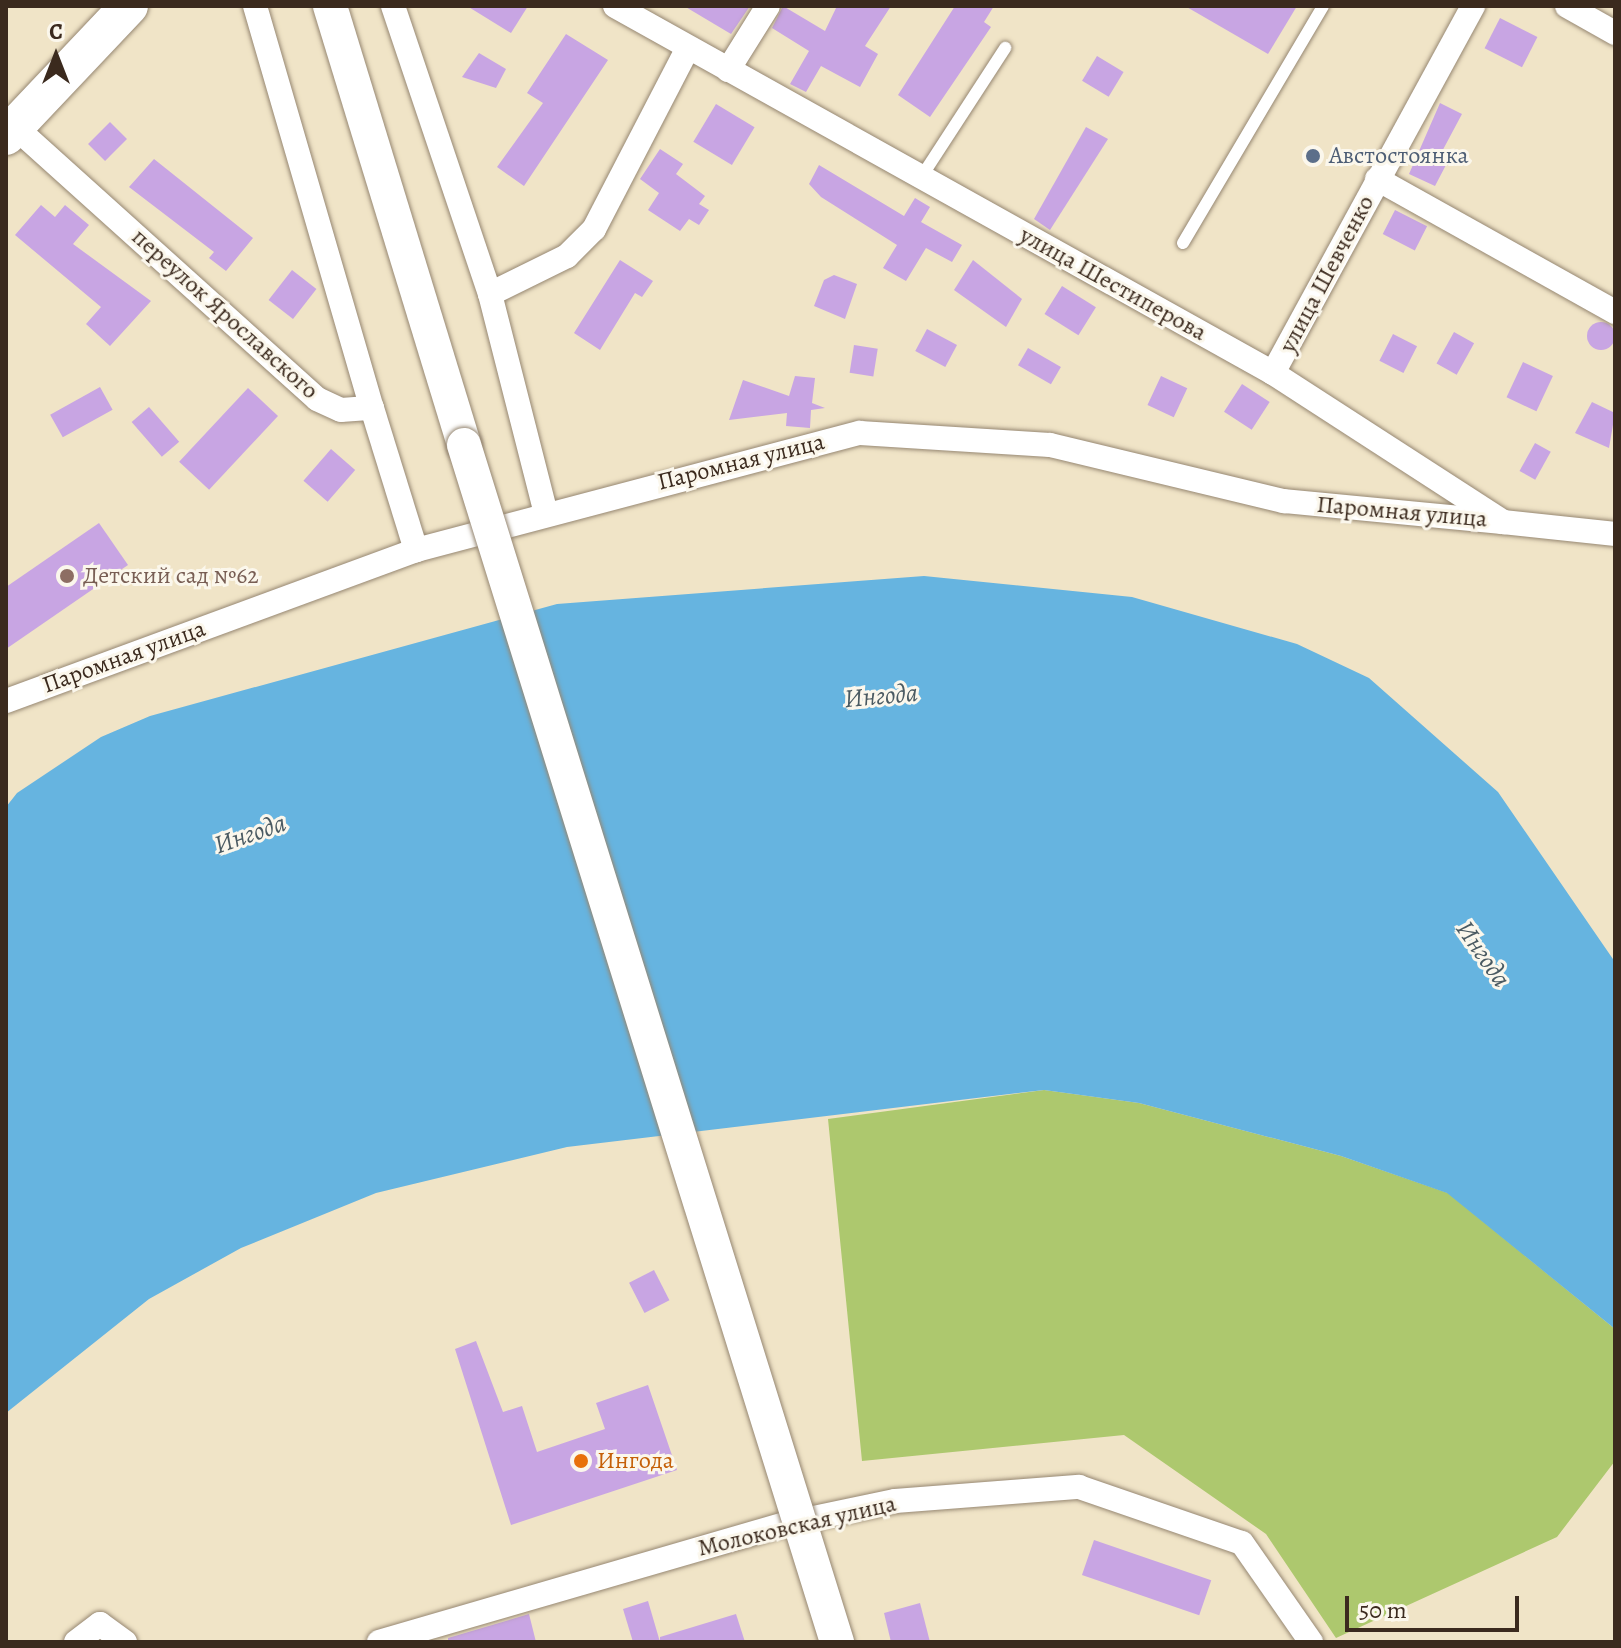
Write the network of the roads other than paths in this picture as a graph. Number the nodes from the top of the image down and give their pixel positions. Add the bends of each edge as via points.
1 (129, 6) edge
2 (255, 6) edge
3 (330, 6) edge
4 (393, 6) edge
5 (615, 6) edge
6 (768, 6) edge
7 (1323, 6) edge
8 (1473, 6) edge
9 (1567, 6) edge
10 (1615, 33) edge
11 (688, 48) junction
12 (1005, 48) dead end
13 (728, 70) junction
14 (11, 131) edge
15 (922, 176) junction
16 (1377, 179) junction
17 (1183, 243) dead end
18 (490, 294) junction
19 (1615, 312) edge
20 (1273, 373) junction
21 (372, 408) junction
22 (545, 510) junction
23 (1503, 522) junction
24 (1615, 534) edge
25 (416, 550) junction
26 (6, 701) edge
27 (76, 1642) edge
28 (125, 1642) edge
29 (379, 1642) edge
30 (837, 1642) edge
31 (1311, 1642) edge

1 - 14 main road
2 - 21 street
3 - 30 street, bridge
4 - 18 street
5 - 11 street, улица Шестиперова
6 - 13 street
7 - 17 lane
8 - 16 street, улица Шевченко
9 - 10 street
11 - 13 street, улица Шестиперова
11 - 18 street via 594,229 567,256
12 - 15 lane
13 - 15 street, улица Шестиперова
14 - 21 street, переулок Ярославского via 317,399 341,410
15 - 20 street, улица Шестиперова
16 - 19 street
16 - 20 street, улица Шевченко
18 - 22 street
20 - 23 street, улица Шестиперова
21 - 25 street
22 - 23 street, Паромная улица via 860,433 1050,445 1284,501
22 - 25 street, Паромная улица
23 - 24 street, улица Шестиперова
25 - 26 street, Паромная улица
27 - 28 street via 100,1624
29 - 31 street, Молоковская улица via 785,1524 895,1501 1079,1487 1242,1543

